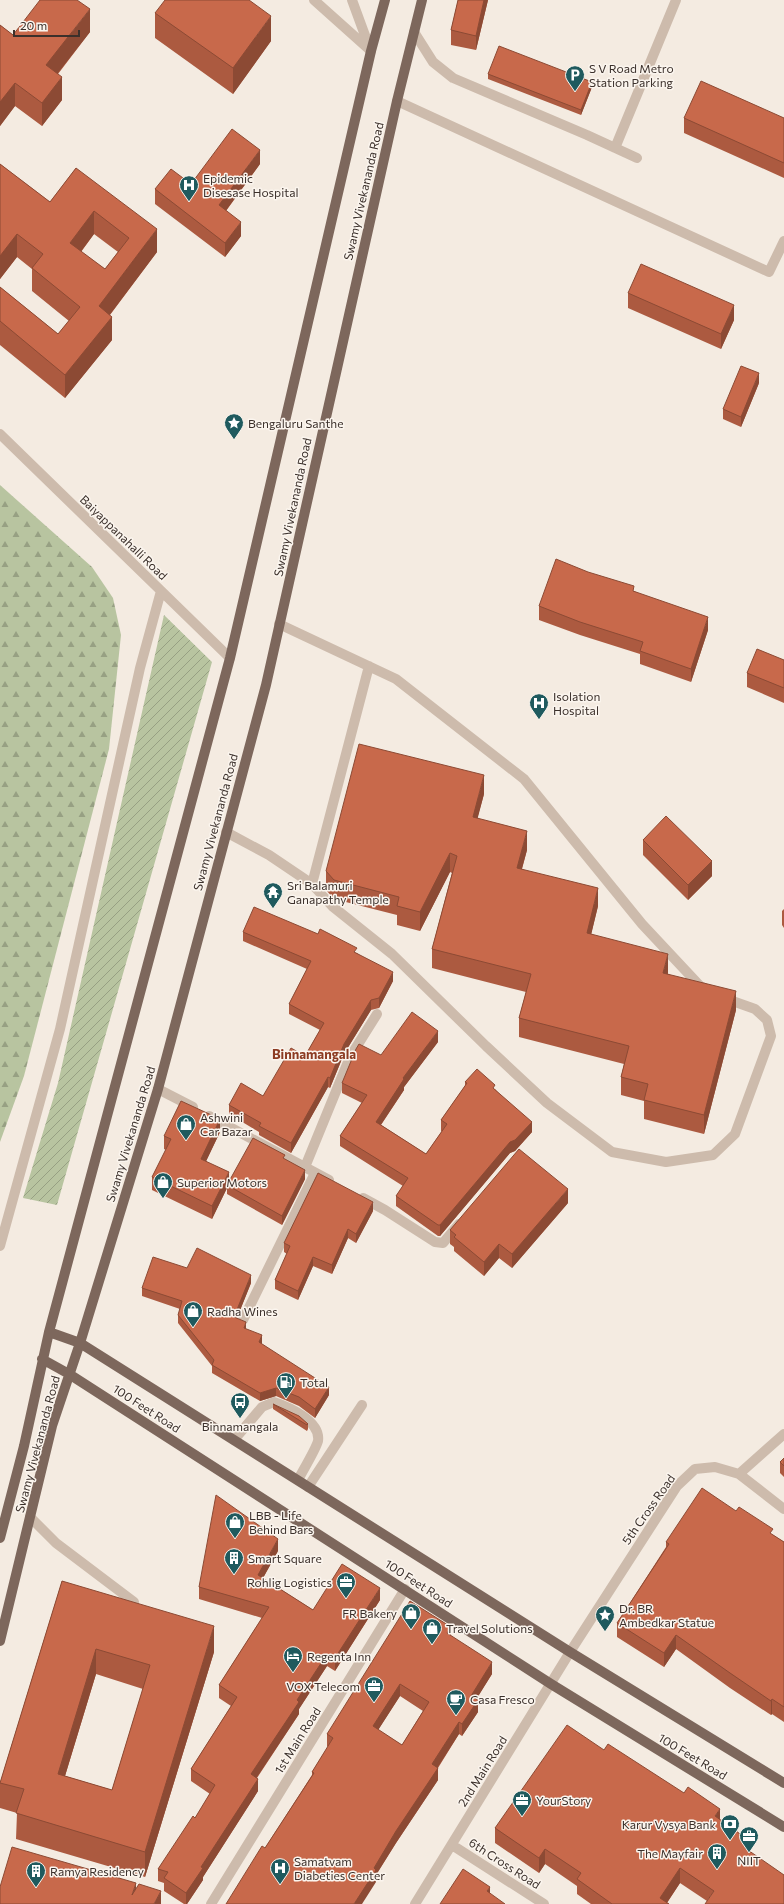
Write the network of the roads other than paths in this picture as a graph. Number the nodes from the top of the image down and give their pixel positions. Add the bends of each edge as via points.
1 (314, 0) edge
2 (352, 0) edge
3 (385, 0) edge
4 (422, 0) edge
5 (676, 0) edge
6 (414, 32) junction
7 (371, 51) junction
8 (397, 101) junction
9 (615, 148) junction
10 (637, 158) dead end
11 (784, 241) edge
12 (0, 434) edge
13 (161, 591) junction
14 (279, 624) junction
15 (230, 658) junction
16 (369, 666) junction
17 (226, 832) junction
18 (312, 884) junction
19 (377, 1014) dead end
20 (158, 1089) junction
21 (304, 1167) junction
22 (315, 1173) junction
23 (336, 1184) edge
24 (357, 1195) edge
25 (467, 1214) edge
26 (0, 1246) edge
27 (243, 1320) edge
28 (49, 1332) junction
29 (80, 1343) junction
30 (42, 1359) junction
31 (69, 1374) junction
32 (362, 1405) dead end
33 (784, 1434) edge
34 (234, 1440) junction
35 (739, 1474) junction
36 (298, 1480) junction
37 (308, 1487) junction
38 (784, 1509) edge
39 (30, 1517) junction
40 (0, 1538) edge
41 (405, 1589) junction
42 (134, 1602) edge
43 (0, 1641) edge
44 (570, 1652) junction
45 (550, 1684) junction
46 (784, 1783) edge
47 (784, 1827) edge
48 (452, 1845) junction
49 (211, 1904) edge
50 (415, 1904) edge
51 (544, 1904) edge

1 - 7 street
2 - 7 street
3 - 7 main road, Swamy Vivekananda Road
4 - 6 main road, Swamy Vivekananda Road
5 - 9 street
6 - 8 main road, Swamy Vivekananda Road
6 - 9 street via 433,62 454,78
7 - 15 main road, Swamy Vivekananda Road
8 - 11 street via 769,272
8 - 14 main road, Swamy Vivekananda Road
9 - 10 street
12 - 13 street, Baiyappanahalli Road
13 - 15 street, Baiyappanahalli Road
13 - 26 street via 140,668 60,1029
14 - 16 street
14 - 17 main road, Swamy Vivekananda Road via 266,685
15 - 28 main road, Swamy Vivekananda Road
16 - 18 street
16 - 18 street via 396,679 524,779 642,924 700,986 732,1002 755,1009 767,1020 771,1036 735,1134 713,1155 666,1162 612,1152 547,1103 392,954 332,906
17 - 18 street via 269,855
17 - 20 main road, Swamy Vivekananda Road
19 - 21 street via 350,1057
20 - 21 street
20 - 29 main road, Swamy Vivekananda Road
21 - 22 street
22 - 23 street
22 - 27 street
24 - 25 street via 435,1242 443,1243
28 - 29 main road, 100 Feet Road
28 - 30 main road, Swamy Vivekananda Road
29 - 31 main road, Swamy Vivekananda Road
29 - 34 main road, 100 Feet Road
30 - 31 main road, 100 Feet Road
30 - 40 main road, Swamy Vivekananda Road via 24,1446
31 - 39 main road, Swamy Vivekananda Road via 52,1426
31 - 41 main road, 100 Feet Road
32 - 37 street
33 - 35 street
34 - 36 main road, 100 Feet Road
34 - 36 street via 262,1408 274,1402 285,1406 315,1428 318,1441
35 - 38 street, 5th Cross Road
35 - 44 street, 5th Cross Road via 715,1467 695,1469 677,1486
36 - 37 main road, 100 Feet Road
37 - 44 main road, 100 Feet Road
39 - 42 street via 56,1543
39 - 43 main road, Swamy Vivekananda Road
41 - 45 main road, 100 Feet Road
41 - 49 street, 1st Main Road
44 - 45 street, 2nd Main Road
44 - 46 main road, 100 Feet Road
45 - 47 main road, 100 Feet Road
45 - 48 street, 2nd Main Road
48 - 50 street, 2nd Main Road
48 - 51 street, 6th Cross Road

